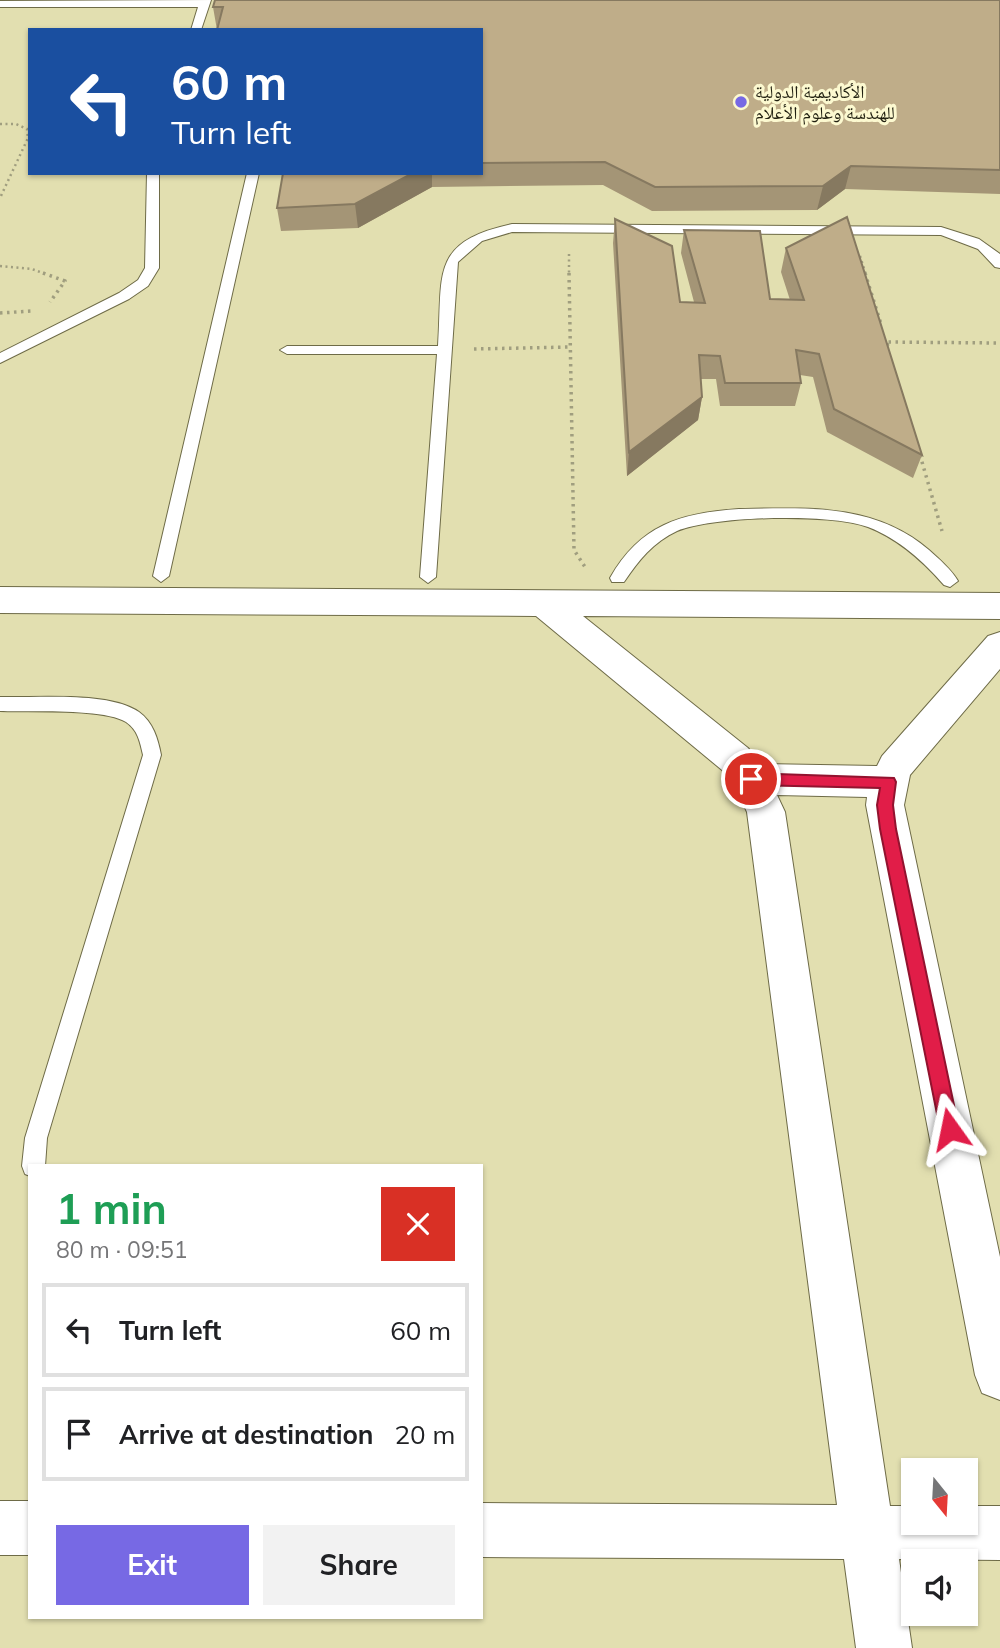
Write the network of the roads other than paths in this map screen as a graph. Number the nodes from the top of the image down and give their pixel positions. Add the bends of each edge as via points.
1 (205, 2) edge
2 (0, 4) edge
3 (197, 28) edge
4 (153, 175) edge
5 (253, 175) edge
6 (1000, 264) edge
7 (287, 350) dead end
8 (445, 350) junction
9 (0, 359) edge
10 (0, 575) edge
11 (1000, 580) edge
12 (951, 584) junction
13 (608, 587) junction
14 (158, 589) junction
15 (428, 590) junction
16 (0, 600) edge
17 (546, 605) junction
18 (1000, 606) edge
19 (1000, 645) edge
20 (0, 704) edge
21 (751, 779) junction
22 (889, 782) junction
23 (33, 1164) edge
24 (1000, 1375) edge
25 (0, 1528) edge
26 (28, 1528) edge
27 (483, 1530) edge
28 (867, 1531) junction
29 (1000, 1533) edge
30 (884, 1648) edge

1 - 2 lane
1 - 3 lane
4 - 9 lane via 152,268 143,283
5 - 14 lane
6 - 8 lane via 985,248 942,231 512,228 482,234 462,246 452,262
7 - 8 lane
8 - 15 lane
10 - 14 street
11 - 12 street
12 - 13 street
12 - 13 lane via 897,534 855,517 722,515 686,522 654,536
12 - 18 street
13 - 15 street
13 - 17 street
14 - 15 street
14 - 16 street
15 - 17 street
17 - 21 street via 716,743
19 - 22 street via 906,752
20 - 23 lane via 114,708 138,721 152,755 36,1138
21 - 22 street
21 - 28 street via 761,795 770,830
22 - 24 street via 885,805 888,829
25 - 26 street
27 - 28 street
28 - 29 street
28 - 30 street

